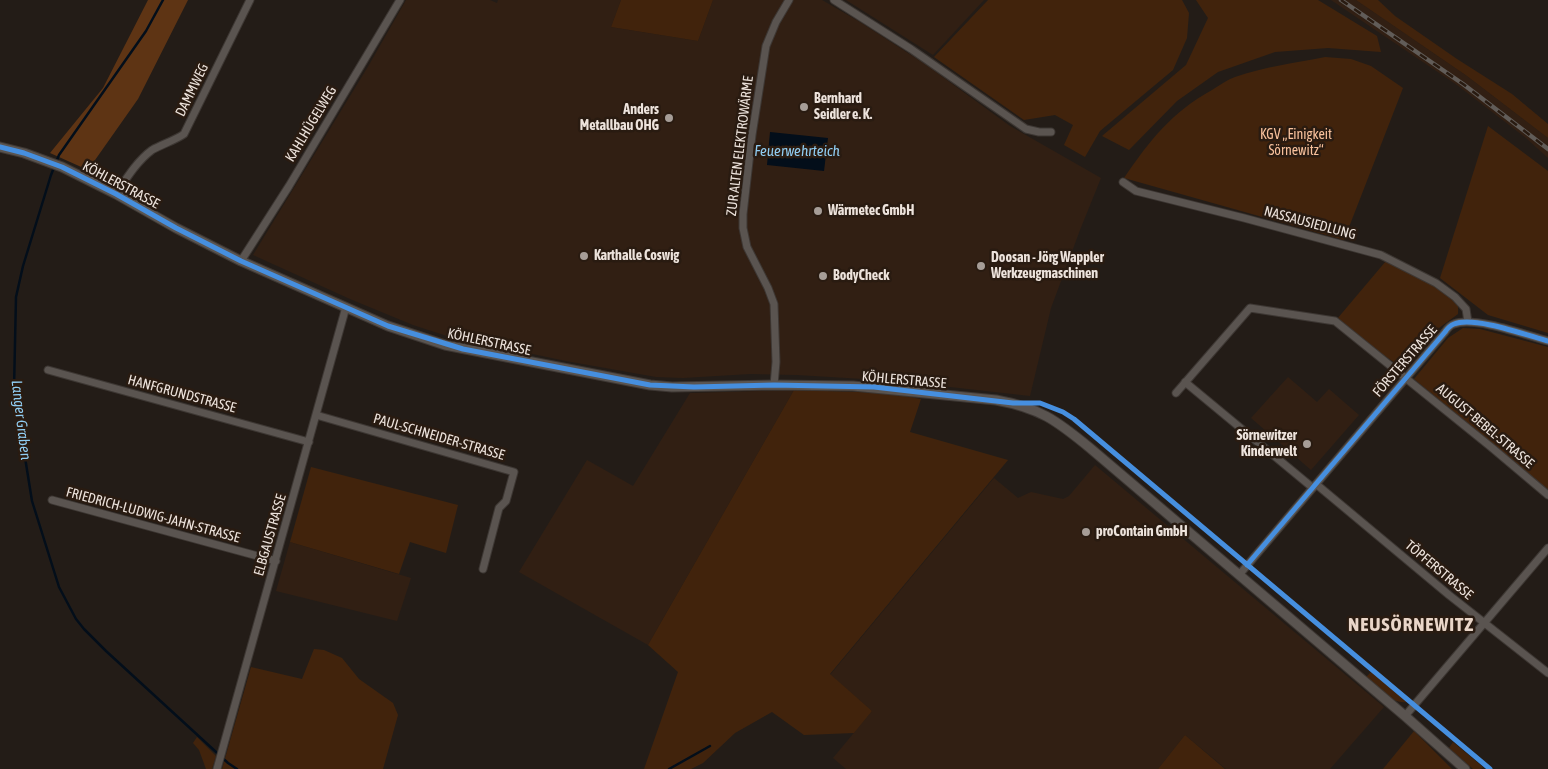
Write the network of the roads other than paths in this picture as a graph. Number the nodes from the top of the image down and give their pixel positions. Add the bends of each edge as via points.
1 (250, 0) edge
2 (400, 0) edge
3 (789, 0) edge
4 (834, 0) edge
5 (1051, 132) dead end
6 (0, 147) edge
7 (1123, 182) dead end
8 (116, 194) junction
9 (242, 260) junction
10 (346, 308) junction
11 (1468, 322) junction
12 (1548, 341) edge
13 (48, 370) dead end
14 (1406, 377) junction
15 (1186, 382) junction
16 (774, 385) junction
17 (1176, 393) dead end
18 (316, 415) junction
19 (309, 442) junction
20 (1314, 486) junction
21 (1548, 496) edge
22 (52, 500) dead end
23 (1548, 548) edge
24 (276, 561) junction
25 (483, 569) dead end
26 (1239, 575) junction
27 (1485, 624) junction
28 (1548, 673) edge
29 (1405, 716) junction
30 (218, 765) edge
31 (1465, 769) edge

1 - 8 street, DAMMWEG via 184,134 152,150
2 - 9 street, KAHLHÜGELWEG
3 - 16 street, ZUR ALTEN ELEKTROWÄRME via 766,46 743,214 747,247 774,304
4 - 5 street via 1026,129
6 - 8 street, KÖHLERSTRASSE via 62,166
7 - 11 street, NASSAUSIEDLUNG via 1136,191 1382,255 1436,283 1455,297 1466,309
8 - 9 street, KÖHLERSTRASSE
9 - 10 street, KÖHLERSTRASSE
10 - 16 street, KÖHLERSTRASSE via 388,326 454,347 642,384 672,387
10 - 18 street, ELBGAUSTRASSE
11 - 12 street
11 - 14 street, FÖRSTERSTRASSE via 1454,324
13 - 19 street, HANFGRUNDSTRASSE
14 - 15 street, FÖRSTERSTRASSE via 1335,321 1250,308
14 - 20 street, FÖRSTERSTRASSE
14 - 21 street, AUGUST-BEBEL-STRASSE
15 - 17 street, FÖRSTERSTRASSE
15 - 20 street
16 - 26 street, KÖHLERSTRASSE via 883,388 996,400 1038,411 1071,432
18 - 19 street, ELBGAUSTRASSE
18 - 25 street, PAUL-SCHNEIDER-STRASSE via 514,472 488,544
19 - 24 street, ELBGAUSTRASSE
20 - 26 street, FÖRSTERSTRASSE
20 - 27 street, TÖPFERSTRASSE
22 - 24 street, FRIEDRICH-LUDWIG-JAHN-STRASSE
23 - 27 street
24 - 30 street, ELBGAUSTRASSE
26 - 29 street, KÖHLERSTRASSE
27 - 28 street, TÖPFERSTRASSE
27 - 29 street
29 - 31 street, KÖHLERSTRASSE

